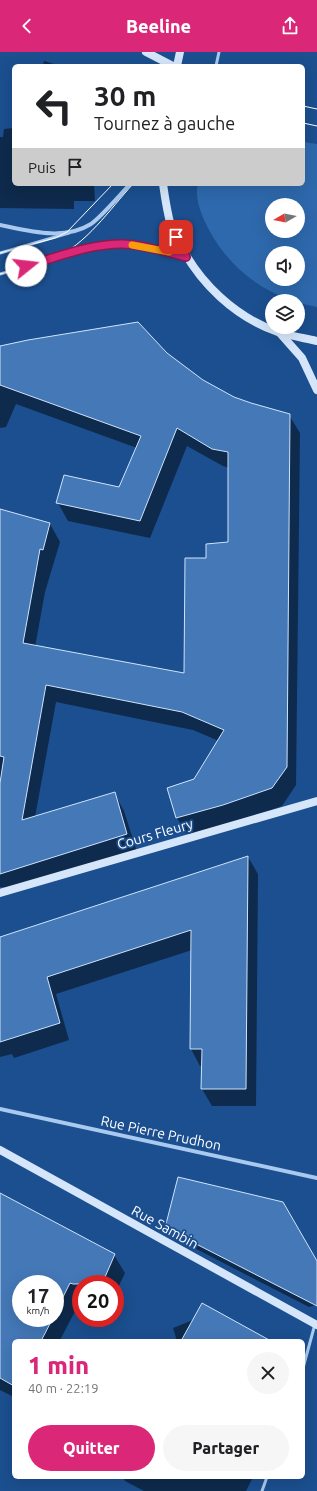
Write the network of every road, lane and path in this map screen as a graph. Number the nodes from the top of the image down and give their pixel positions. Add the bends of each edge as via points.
1 (146, 52) edge
2 (180, 52) edge
3 (219, 52) edge
4 (168, 64) edge
5 (177, 64) edge
6 (216, 64) edge
7 (128, 186) edge
8 (163, 186) edge
9 (0, 225) edge
10 (80, 230) junction
11 (0, 253) edge
12 (186, 257) junction
13 (0, 274) edge
14 (265, 326) edge
15 (281, 334) edge
16 (287, 334) edge
17 (317, 341) edge
18 (317, 390) edge
19 (317, 802) edge
20 (0, 893) edge
21 (0, 1109) edge
22 (0, 1150) edge
23 (317, 1178) edge
24 (316, 1325) edge
25 (305, 1361) edge
26 (266, 1479) edge
27 (262, 1491) edge

1 - 4 main road
2 - 5 main road
3 - 6 lane
7 - 10 street via 92,223
8 - 12 main road via 171,227
9 - 10 street via 57,234
10 - 11 lane
12 - 13 lane via 123,244 92,246
12 - 14 main road via 201,278 227,304
15 - 18 main road via 302,358
16 - 17 main road
19 - 20 main road, Cours Fleury
21 - 23 street, Rue Pierre Prudhon
22 - 24 main road, Rue Sambin
24 - 25 lane
26 - 27 lane

